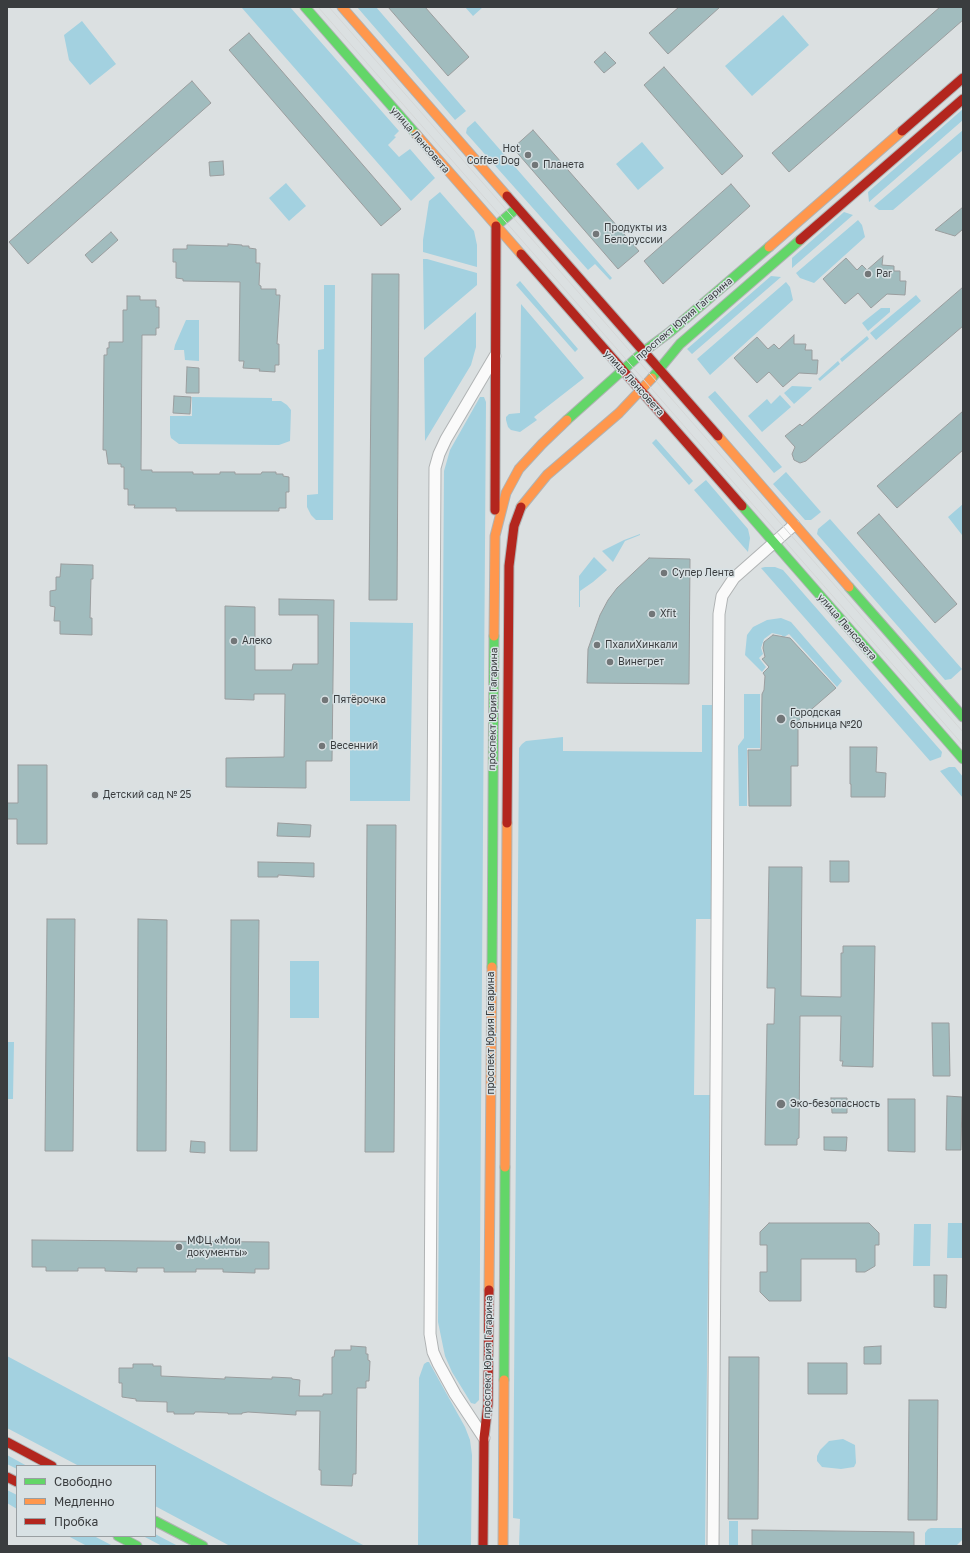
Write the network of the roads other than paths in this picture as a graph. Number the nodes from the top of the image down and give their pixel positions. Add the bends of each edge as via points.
1 (305, 7) edge
2 (342, 7) edge
3 (963, 78) edge
4 (963, 98) edge
5 (517, 208) junction
6 (496, 226) junction
7 (643, 352) junction
8 (496, 354) junction
9 (659, 370) junction
10 (622, 371) junction
11 (640, 392) junction
12 (794, 525) junction
13 (495, 536) junction
14 (774, 543) junction
15 (963, 718) edge
16 (963, 760) edge
17 (484, 1438) junction
18 (7, 1442) edge
19 (50, 1465) edge
20 (7, 1477) edge
21 (16, 1482) edge
22 (156, 1521) edge
23 (120, 1537) edge
24 (137, 1546) edge
25 (203, 1546) edge
26 (483, 1546) edge
27 (503, 1546) edge
28 (713, 1546) edge

1 - 6 main road, улица Ленсовета
2 - 5 main road
3 - 7 main road, проспект Юрия Гагарина via 676,327
4 - 9 main road, проспект Юрия Гагарина via 680,344
5 - 6 main road
5 - 7 main road
6 - 8 main road
6 - 10 main road, улица Ленсовета
7 - 9 main road
7 - 10 main road, проспект Юрия Гагарина
8 - 13 main road
8 - 17 street via 446,439 435,468 430,1334 433,1352 445,1377
9 - 11 main road, проспект Юрия Гагарина
9 - 12 main road
10 - 11 main road, улица Ленсовета
10 - 13 main road, проспект Юрия Гагарина via 542,444 519,469 506,494
11 - 14 main road, улица Ленсовета
11 - 27 main road, проспект Юрия Гагарина via 546,475 522,505 511,536
12 - 14 street
12 - 15 main road
13 - 17 main road, проспект Юрия Гагарина via 488,1404
14 - 16 main road, улица Ленсовета
14 - 28 street via 734,578 722,596 720,605
17 - 26 main road, проспект Юрия Гагарина
18 - 19 main road
20 - 21 main road
22 - 25 main road
23 - 24 main road

